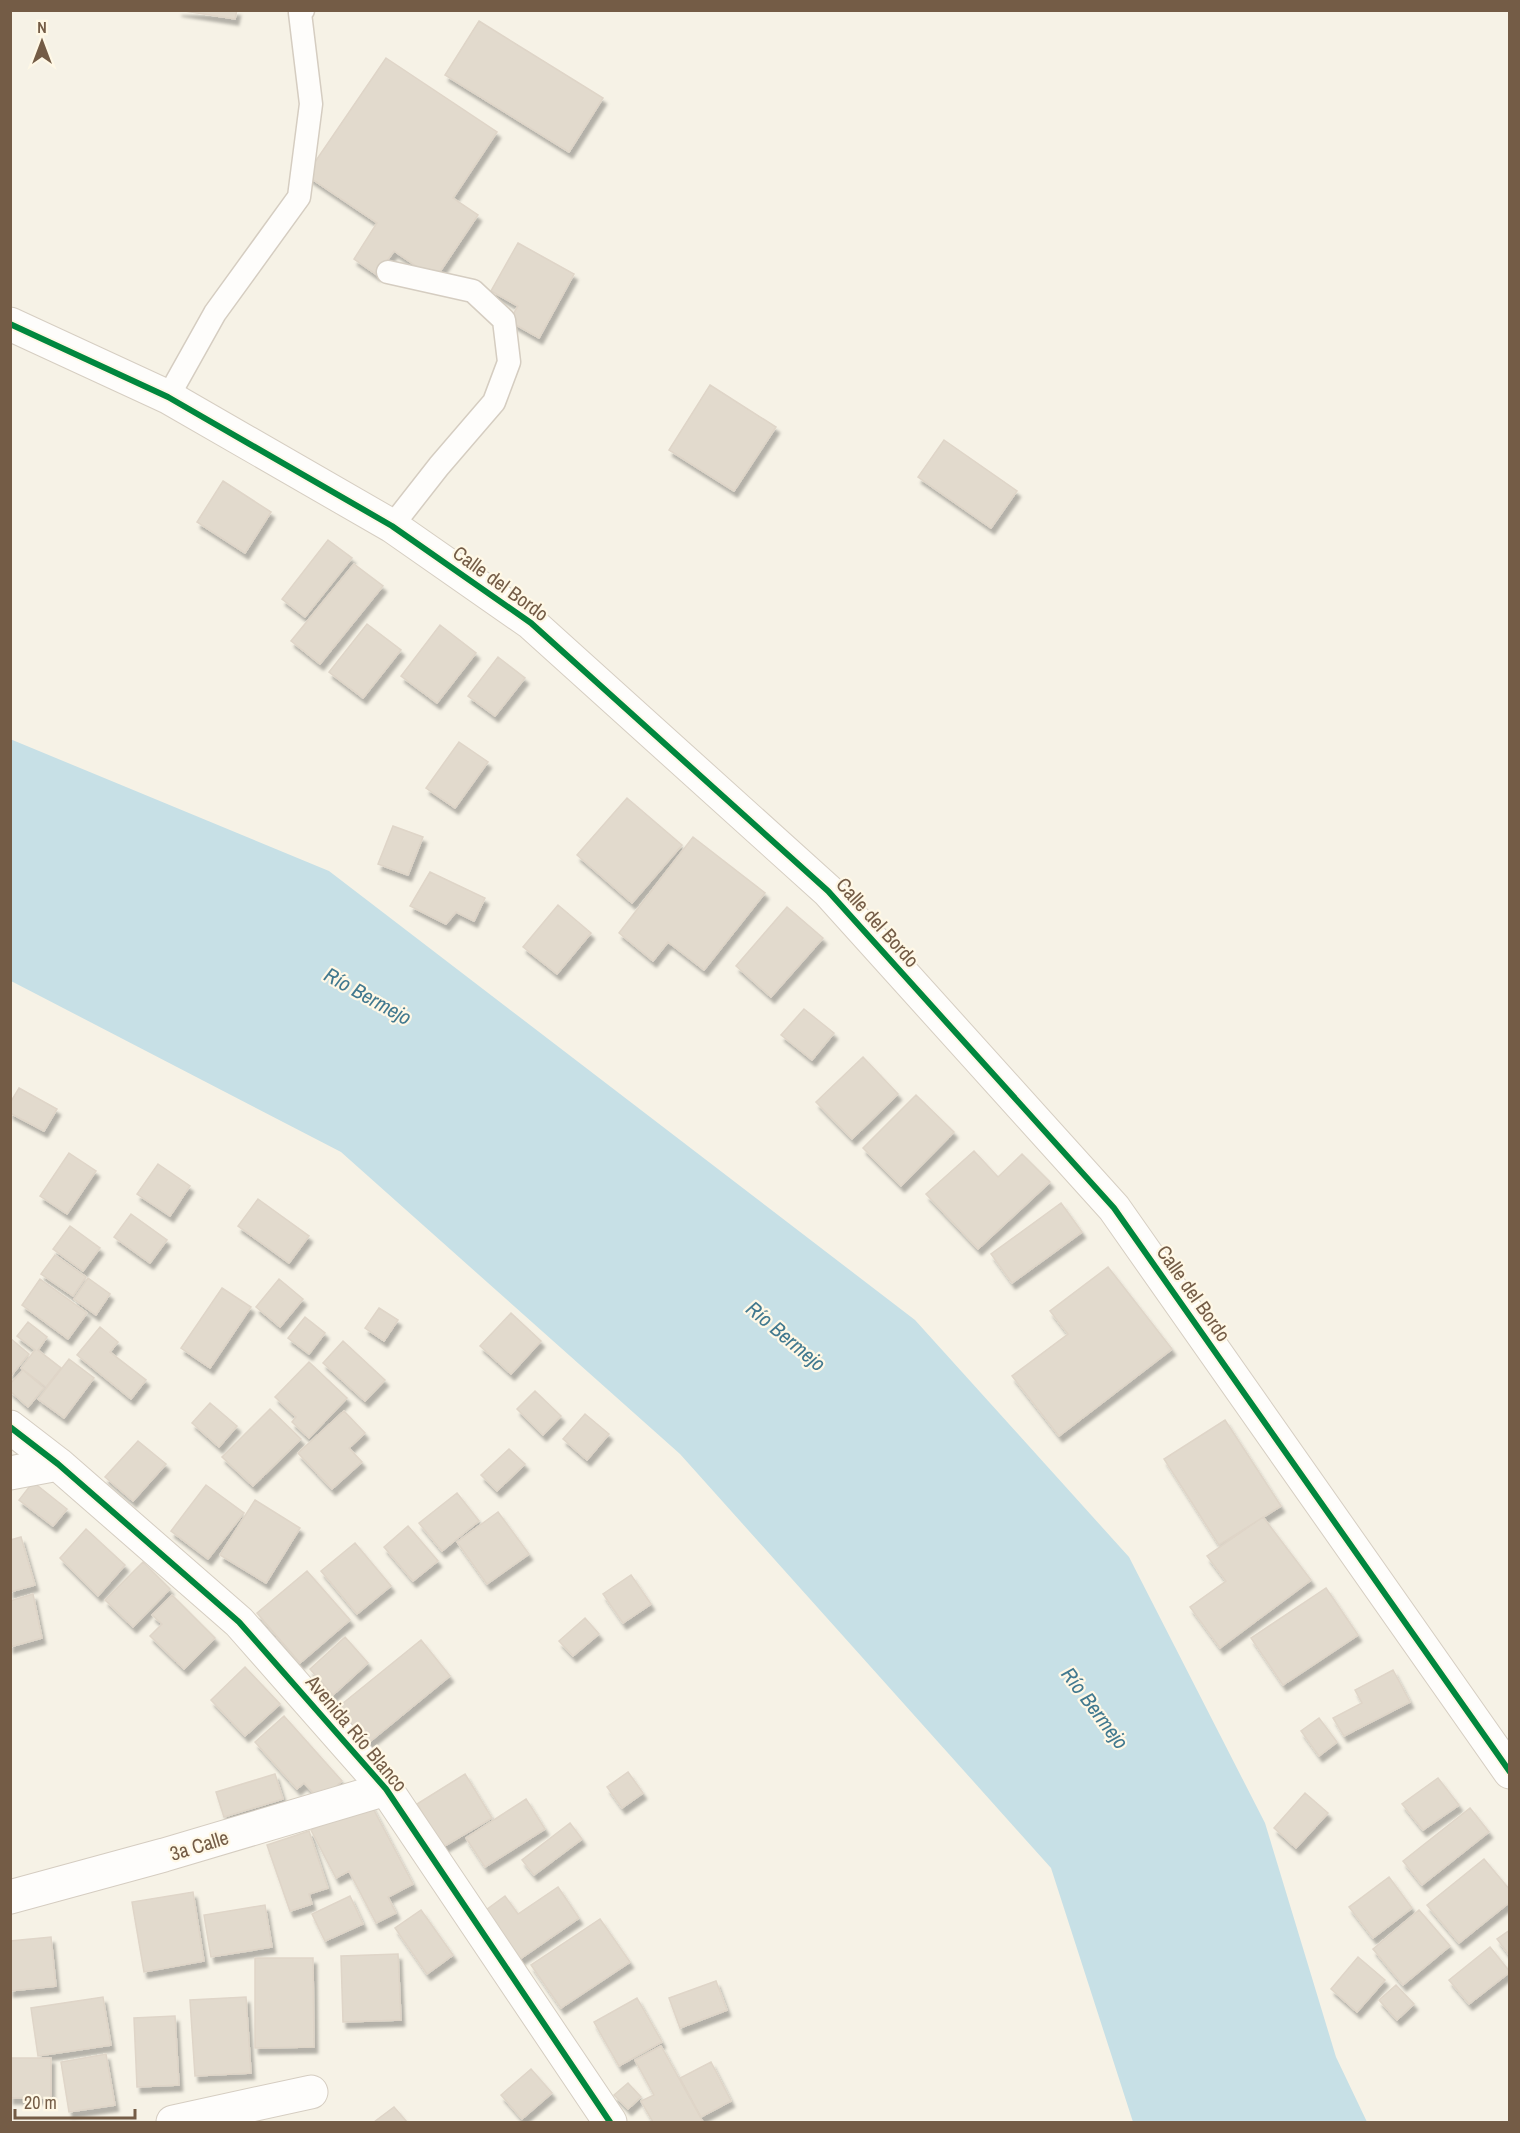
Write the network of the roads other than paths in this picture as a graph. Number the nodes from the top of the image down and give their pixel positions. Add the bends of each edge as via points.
1 (303, 10) edge
2 (388, 272) dead end
3 (10, 324) edge
4 (168, 397) junction
5 (392, 526) junction
6 (10, 1427) edge
7 (58, 1464) junction
8 (10, 1473) edge
9 (1509, 1772) edge
10 (386, 1789) junction
11 (10, 1897) edge
12 (310, 2092) dead end
13 (251, 2115) edge
14 (173, 2122) edge
15 (610, 2122) edge

1 - 4 lane via 300,13 311,104 299,197 215,313
2 - 5 lane via 473,291 504,320 509,363 494,402
3 - 4 street, Calle del Bordo
4 - 5 street, Calle del Bordo
5 - 9 street, Calle del Bordo via 531,622 828,891 1114,1208
6 - 7 street, Avenida Río Blanco
7 - 8 street
7 - 10 street, Avenida Río Blanco via 239,1622
10 - 11 street, 3a Calle
10 - 15 street, Avenida Río Blanco
12 - 13 street
13 - 14 street

